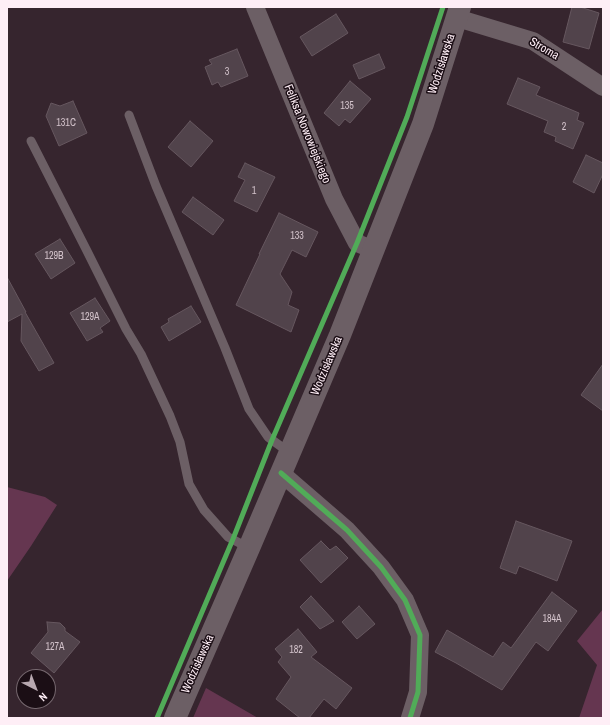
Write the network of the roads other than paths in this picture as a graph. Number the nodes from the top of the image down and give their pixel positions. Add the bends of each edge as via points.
1 (255, 7) edge
2 (458, 12) edge
3 (603, 87) edge
4 (129, 115) dead end
5 (31, 141) dead end
6 (374, 250) junction
7 (290, 453) junction
8 (281, 473) junction
9 (249, 548) junction
10 (175, 718) edge
11 (410, 718) edge

1 - 6 street, Feliksa Nowowiejskiego via 334,199 357,243
2 - 3 street, Stroma via 533,41
2 - 6 main road, Wodzisławska via 423,124
4 - 7 lane via 249,409 268,437
5 - 9 lane via 141,354 180,442 189,484 204,510 228,537
6 - 7 main road, Wodzisławska
7 - 8 main road, Wodzisławska
8 - 9 main road, Wodzisławska
8 - 11 street via 347,530 381,567 405,600 420,635 418,692
9 - 10 main road, Wodzisławska

